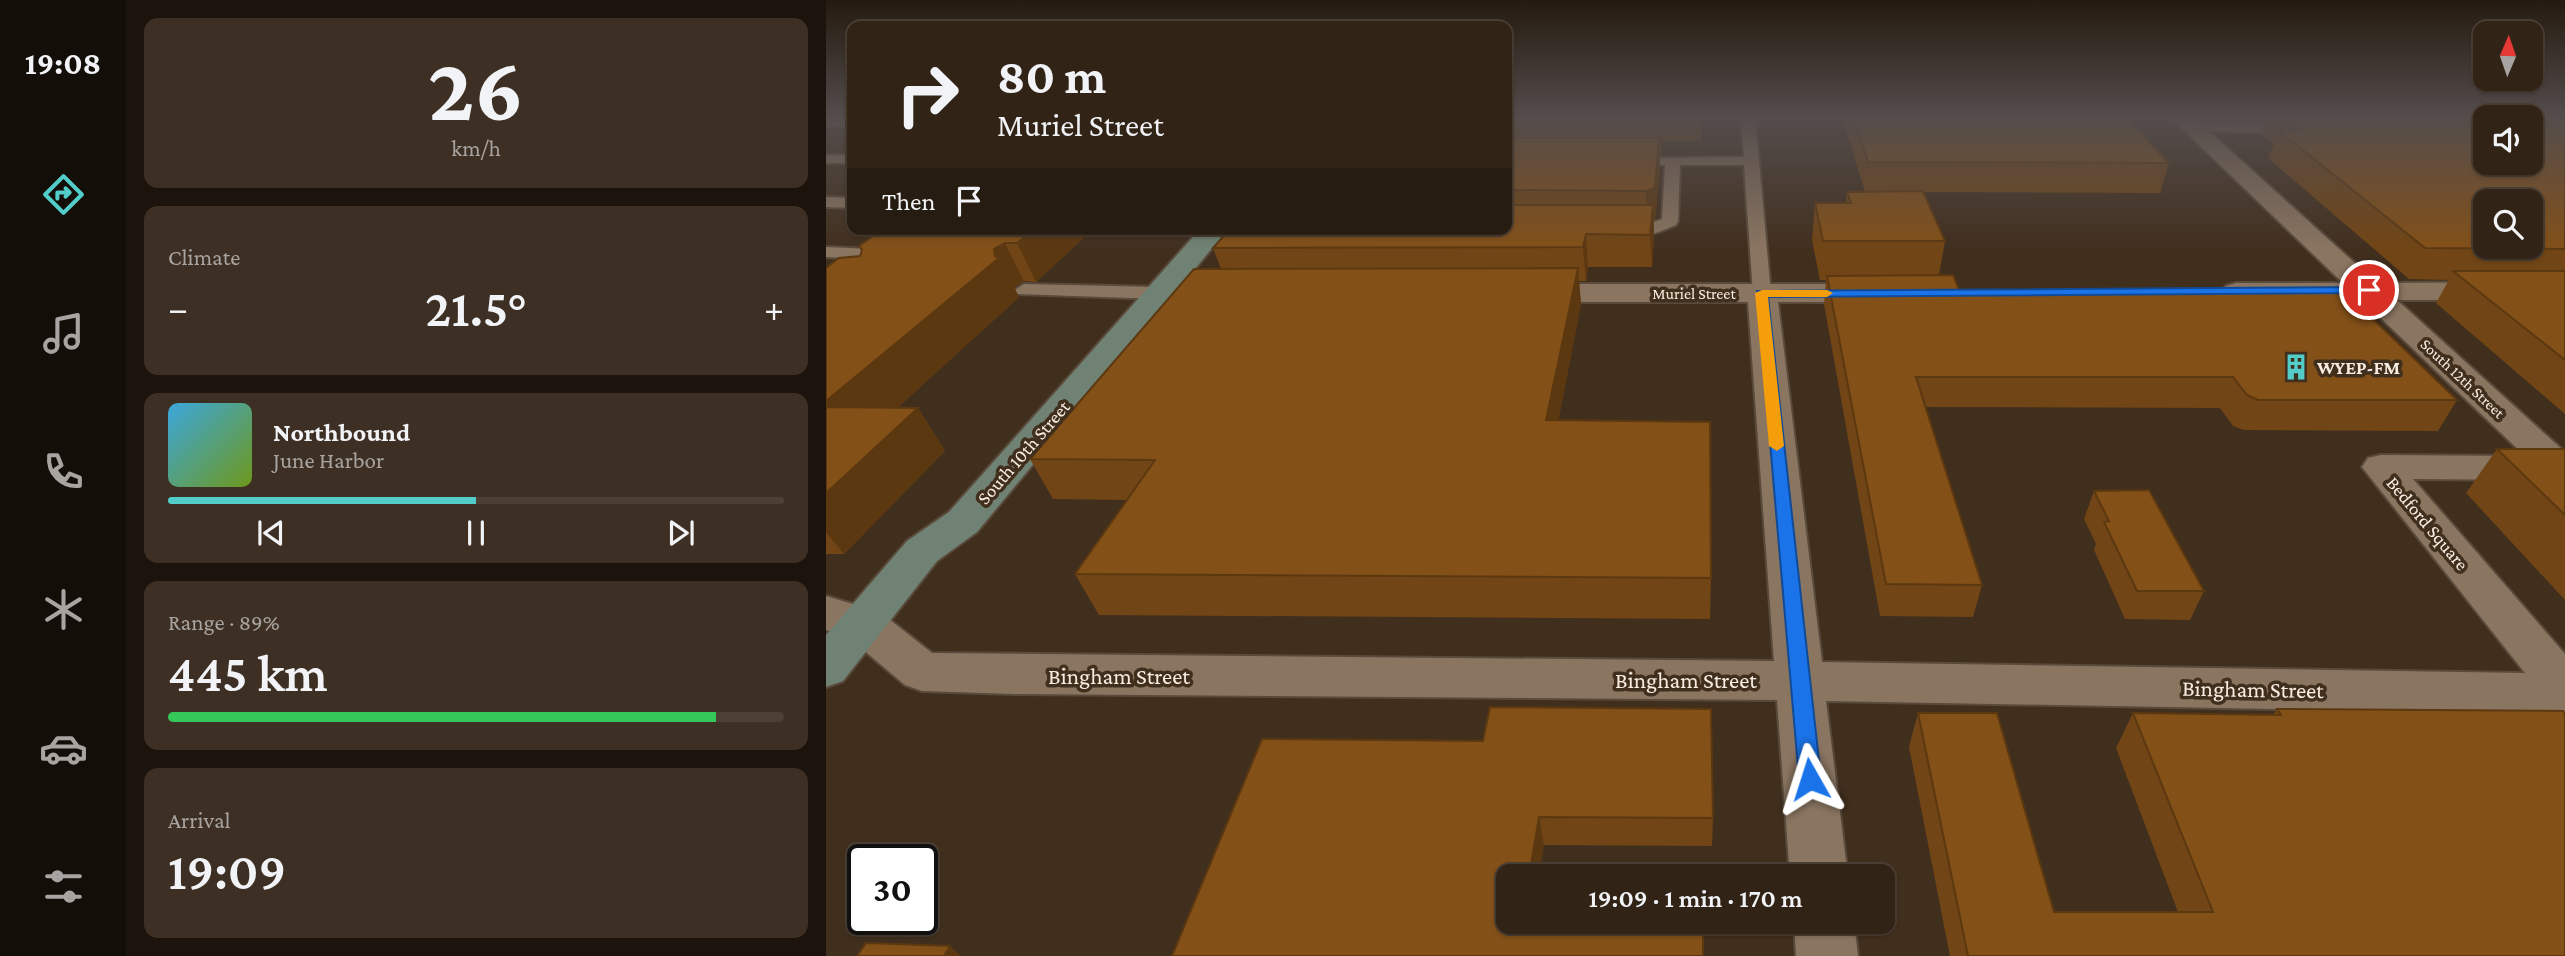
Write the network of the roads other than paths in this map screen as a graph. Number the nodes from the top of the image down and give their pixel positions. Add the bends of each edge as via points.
1 (1673, 161) edge
2 (1751, 161) edge
3 (2231, 162) edge
4 (826, 202) edge
5 (847, 202) edge
6 (1611, 229) edge
7 (1211, 235) edge
8 (826, 252) edge
9 (861, 290) edge
10 (1024, 290) dead end
11 (2369, 290) junction
12 (2565, 291) edge
13 (2214, 292) edge
14 (830, 293) edge
15 (1176, 293) junction
16 (1508, 293) edge
17 (1762, 293) junction
18 (1912, 293) edge
19 (2563, 468) edge
20 (845, 618) edge
21 (826, 668) edge
22 (1800, 681) junction
23 (2565, 688) edge
24 (2565, 694) edge
25 (1818, 864) edge
26 (1825, 934) edge
27 (1827, 956) edge

1 - 6 lane via 1670,220 1651,230
2 - 17 lane
3 - 11 street, South 12th Street
4 - 5 lane
7 - 15 main road, South 10th Street
8 - 14 lane via 873,254 877,258
9 - 14 lane
10 - 15 lane
11 - 12 street
11 - 13 street
11 - 19 street, South 12th Street
15 - 20 main road, South 10th Street via 962,522
16 - 17 street, Muriel Street
17 - 18 street, Muriel Street
17 - 22 street
19 - 23 street, Bedford Square via 2381,467
20 - 21 main road, South 10th Street
20 - 22 street, Bingham Street via 922,671
22 - 24 street, Bingham Street
22 - 25 street
26 - 27 street

